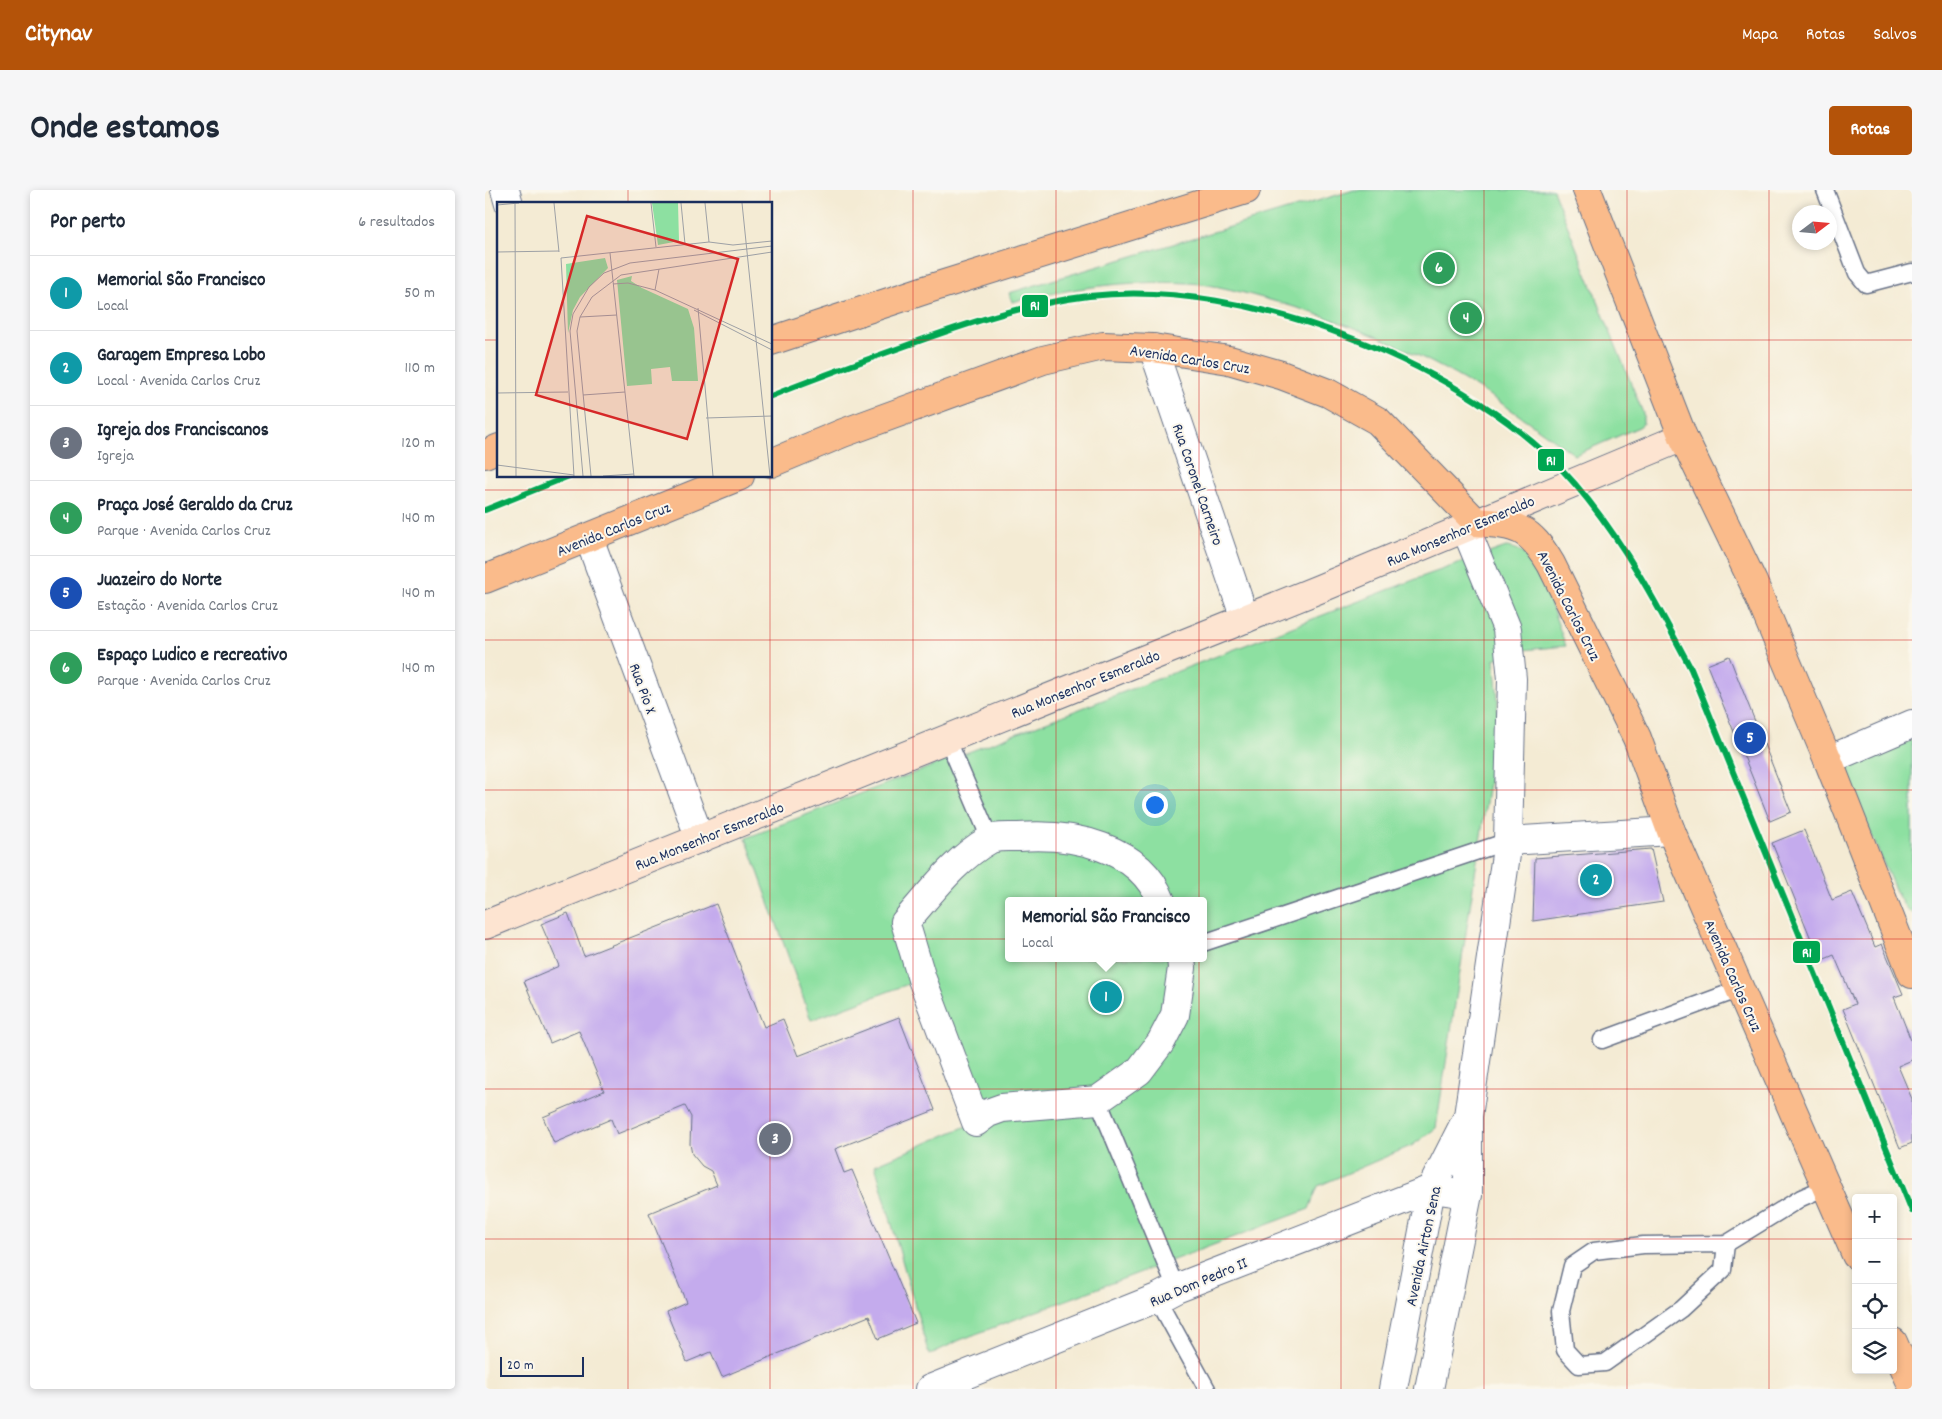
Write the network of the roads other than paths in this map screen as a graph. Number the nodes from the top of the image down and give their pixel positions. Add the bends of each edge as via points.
1 (1247, 190) edge
2 (1587, 190) edge
3 (1825, 190) edge
4 (1912, 272) edge
5 (773, 341) edge
6 (1153, 348) junction
7 (1683, 437) junction
8 (497, 449) edge
9 (485, 454) edge
10 (773, 462) edge
11 (735, 478) edge
12 (1471, 524) junction
13 (589, 538) junction
14 (485, 579) edge
15 (1245, 619) junction
16 (1912, 724) edge
17 (947, 738) junction
18 (1828, 760) junction
19 (1671, 831) junction
20 (699, 839) junction
21 (990, 839) junction
22 (1508, 842) junction
23 (1159, 897) edge
24 (485, 925) edge
25 (1207, 943) edge
26 (1181, 962) edge
27 (1911, 968) edge
28 (1740, 990) junction
29 (1602, 1040) dead end
30 (1097, 1100) junction
31 (1468, 1116) junction
32 (1826, 1187) junction
33 (1431, 1189) junction
34 (1468, 1194) junction
35 (1726, 1244) junction
36 (1852, 1246) edge
37 (1167, 1293) junction
38 (1897, 1351) edge
39 (1912, 1385) edge
40 (931, 1389) edge
41 (1207, 1389) edge
42 (1393, 1389) edge
43 (1429, 1389) edge

1 - 5 main road via 934,287
2 - 7 main road
3 - 4 lane via 1857,272 1866,284
6 - 10 main road, Avenida Carlos Cruz via 1103,346 1043,360 843,433
6 - 12 main road, Avenida Carlos Cruz via 1229,360 1281,374 1328,393 1378,422
6 - 15 street, Rua Coronel Carneiro
7 - 12 street, Rua Monsenhor Esmeraldo
7 - 18 main road via 1753,582
8 - 9 main road
11 - 13 main road, Avenida Carlos Cruz
12 - 15 street, Rua Monsenhor Esmeraldo
12 - 19 main road, Avenida Carlos Cruz via 1500,524 1521,529 1538,542 1637,738
12 - 22 street via 1507,630 1512,679
13 - 14 main road, Avenida Carlos Cruz
13 - 20 street, Rua Pio X
15 - 17 street, Rua Monsenhor Esmeraldo
16 - 18 street
17 - 20 street, Rua Monsenhor Esmeraldo
17 - 21 lane
18 - 27 main road
19 - 22 street
19 - 28 main road, Avenida Carlos Cruz
20 - 24 street, Rua Monsenhor Esmeraldo
21 - 23 street via 1036,836 1092,843 1114,851 1136,866 1156,888
21 - 30 street via 953,868 905,922 922,979 976,1122 1002,1108
22 - 25 lane
22 - 31 street
26 - 30 street via 1175,1015 1161,1042 1139,1071
28 - 29 lane
28 - 32 main road, Avenida Carlos Cruz
30 - 37 lane
31 - 33 street, Avenida Airton Sena
31 - 34 street, Avenida Airton Sena
32 - 35 lane via 1801,1198
32 - 36 main road, Avenida Carlos Cruz
33 - 34 street, Rua Dom Pedro II
33 - 37 street, Rua Dom Pedro II
33 - 42 street, Avenida Airton Sena
34 - 43 street, Avenida Airton Sena
35 - 35 lane via 1643,1245 1594,1252 1571,1266 1561,1311 1565,1350 1579,1365 1605,1362 1681,1309 1723,1270
37 - 40 street, Rua Dom Pedro II
37 - 41 lane
38 - 39 main road

